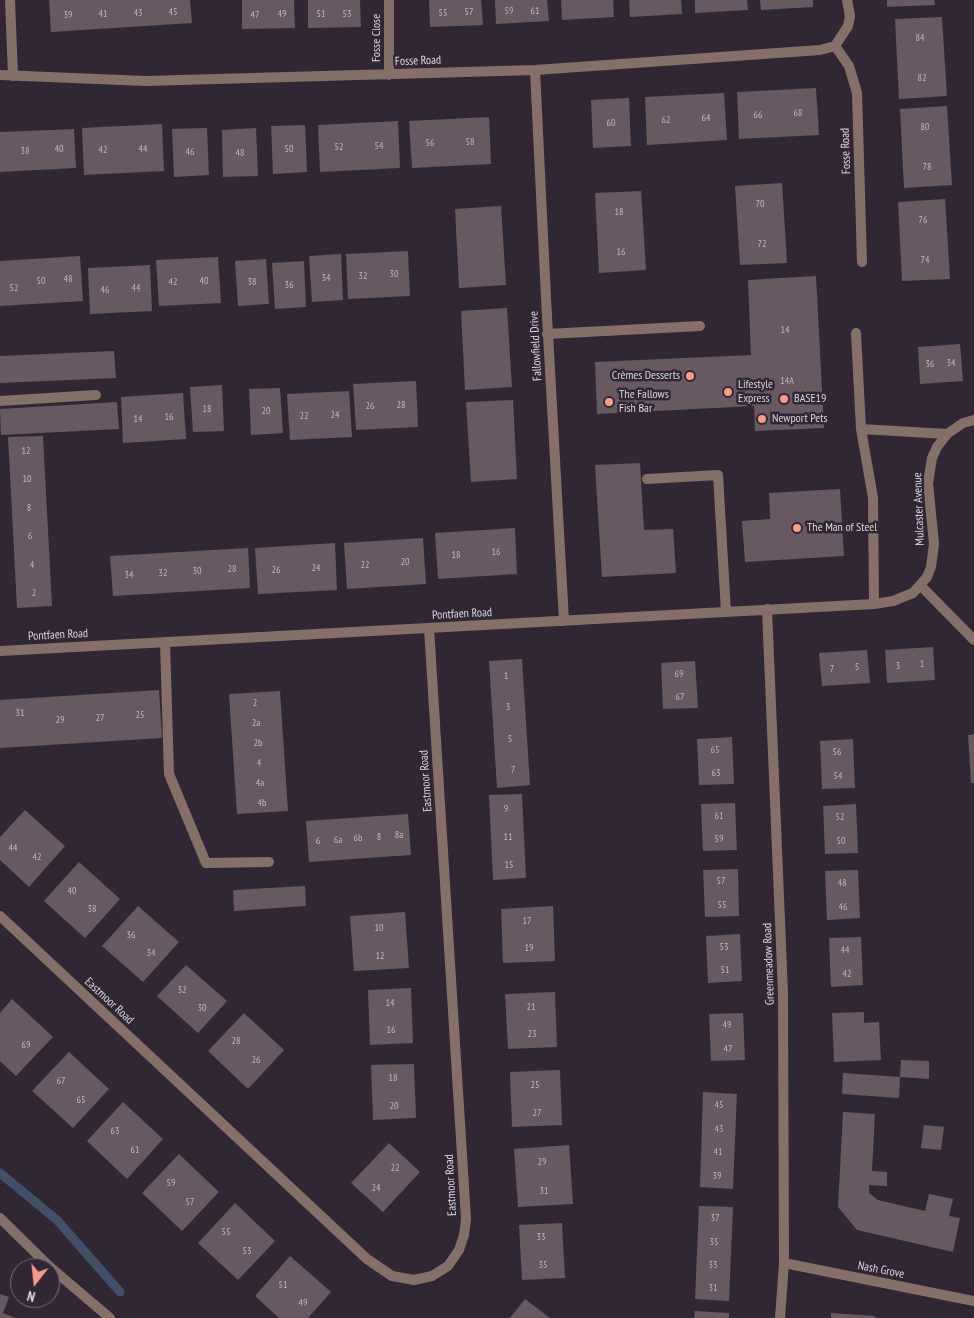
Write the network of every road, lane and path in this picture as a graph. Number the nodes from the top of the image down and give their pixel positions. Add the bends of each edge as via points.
1 (10, 0) edge
2 (389, 0) edge
3 (847, 0) edge
4 (835, 46) junction
5 (535, 70) junction
6 (389, 75) junction
7 (0, 76) edge
8 (13, 76) junction
9 (862, 262) dead end
10 (700, 326) dead end
11 (856, 333) dead end
12 (547, 334) junction
13 (96, 395) dead end
14 (0, 401) edge
15 (974, 420) edge
16 (861, 429) junction
17 (947, 434) junction
18 (647, 479) dead end
19 (921, 586) junction
20 (874, 604) junction
21 (767, 609) junction
22 (726, 612) junction
23 (564, 621) junction
24 (429, 628) junction
25 (974, 640) edge
26 (165, 642) junction
27 (0, 651) edge
28 (269, 862) dead end
29 (0, 916) edge
30 (0, 1218) edge
31 (784, 1263) junction
32 (974, 1301) edge
33 (110, 1318) edge
34 (780, 1318) edge

1 - 8 street
2 - 6 street, Fosse Close
3 - 4 street via 848,26
4 - 5 street, Fosse Road via 820,50
4 - 9 street, Fosse Road via 849,66 857,93
5 - 6 street, Fosse Road
5 - 12 street, Fallowfield Drive
6 - 8 street, Fosse Road via 146,81
7 - 8 street, Fosse Road
10 - 12 street
11 - 16 street
12 - 23 street, Fallowfield Drive
13 - 14 street
15 - 17 street, Mulcaster Avenue via 962,423
16 - 17 street
16 - 20 street via 872,498
17 - 19 street, Mulcaster Avenue via 937,447 930,470 934,550 931,567
18 - 22 street via 718,475
19 - 20 street, Pontfaen Road via 903,598
19 - 25 street
20 - 21 street, Pontfaen Road
21 - 22 street, Pontfaen Road
21 - 31 street, Greenmeadow Road via 783,993
22 - 23 street, Pontfaen Road
23 - 24 street, Pontfaen Road
24 - 26 street, Pontfaen Road
24 - 29 street, Eastmoor Road via 466,1219 459,1250 448,1266 432,1276 414,1280 392,1276 367,1259
26 - 27 street, Pontfaen Road
26 - 28 street via 169,774 206,863
30 - 33 street via 50,1267
31 - 32 street, Nash Grove
31 - 34 street, Greenmeadow Road

